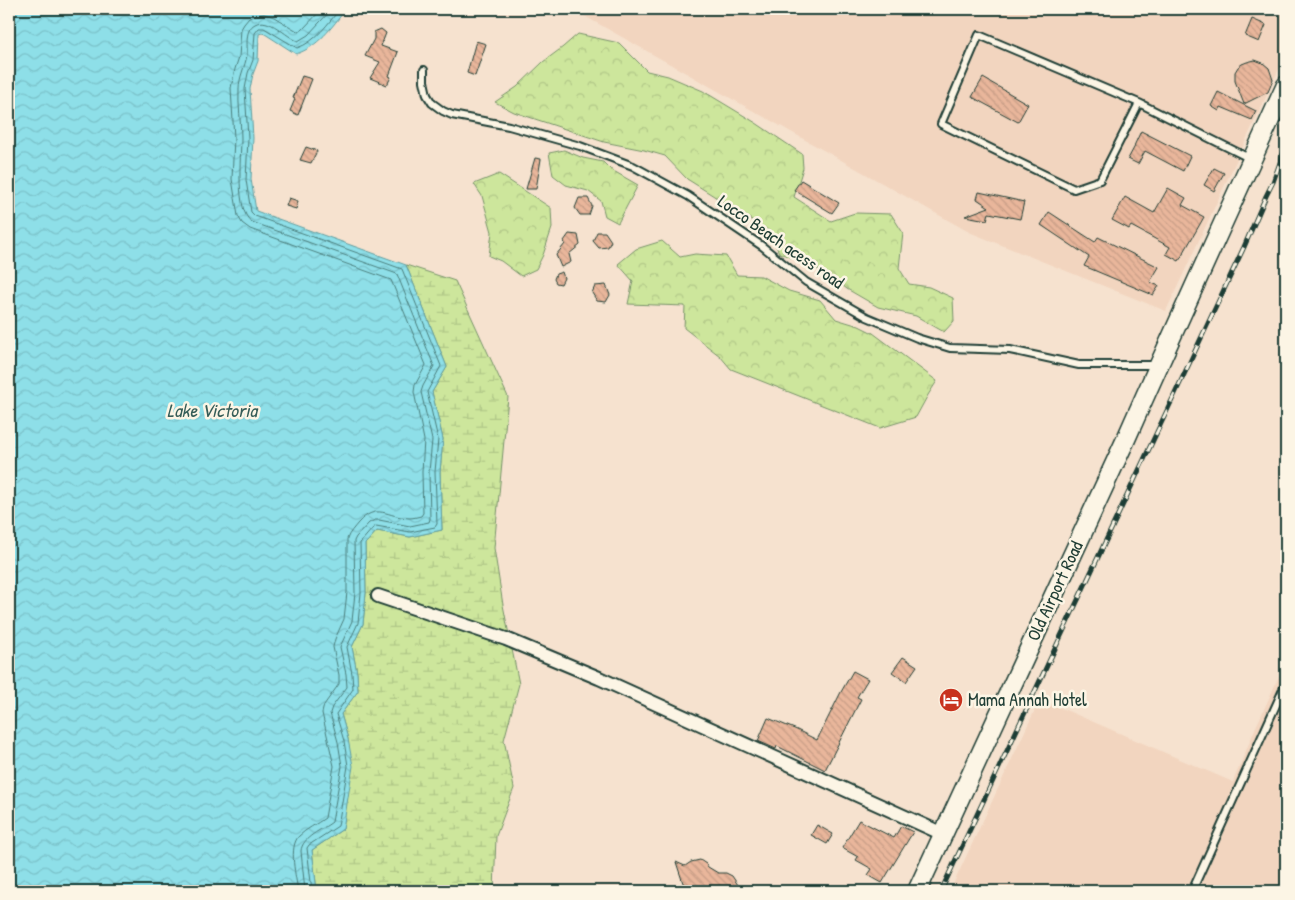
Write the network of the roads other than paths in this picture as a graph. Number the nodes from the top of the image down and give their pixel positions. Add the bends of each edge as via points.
1 (424, 70) dead end
2 (1286, 85) edge
3 (1139, 103) junction
4 (1252, 160) junction
5 (1158, 365) junction
6 (378, 596) dead end
7 (1286, 683) edge
8 (943, 834) junction
9 (917, 891) edge
10 (1192, 891) edge

1 - 5 lane, Locco Beach acess road via 426,95 443,111 580,146 633,166 688,196 754,240 806,282 867,316 917,338 950,348 1010,350 1080,365
2 - 4 main road, Old Airport Road
3 - 3 lane via 979,35 941,124 1074,189 1100,180
3 - 4 lane
4 - 5 main road, Old Airport Road
5 - 8 main road, Old Airport Road
6 - 8 street via 506,639
7 - 10 lane
8 - 9 main road, Old Airport Road

